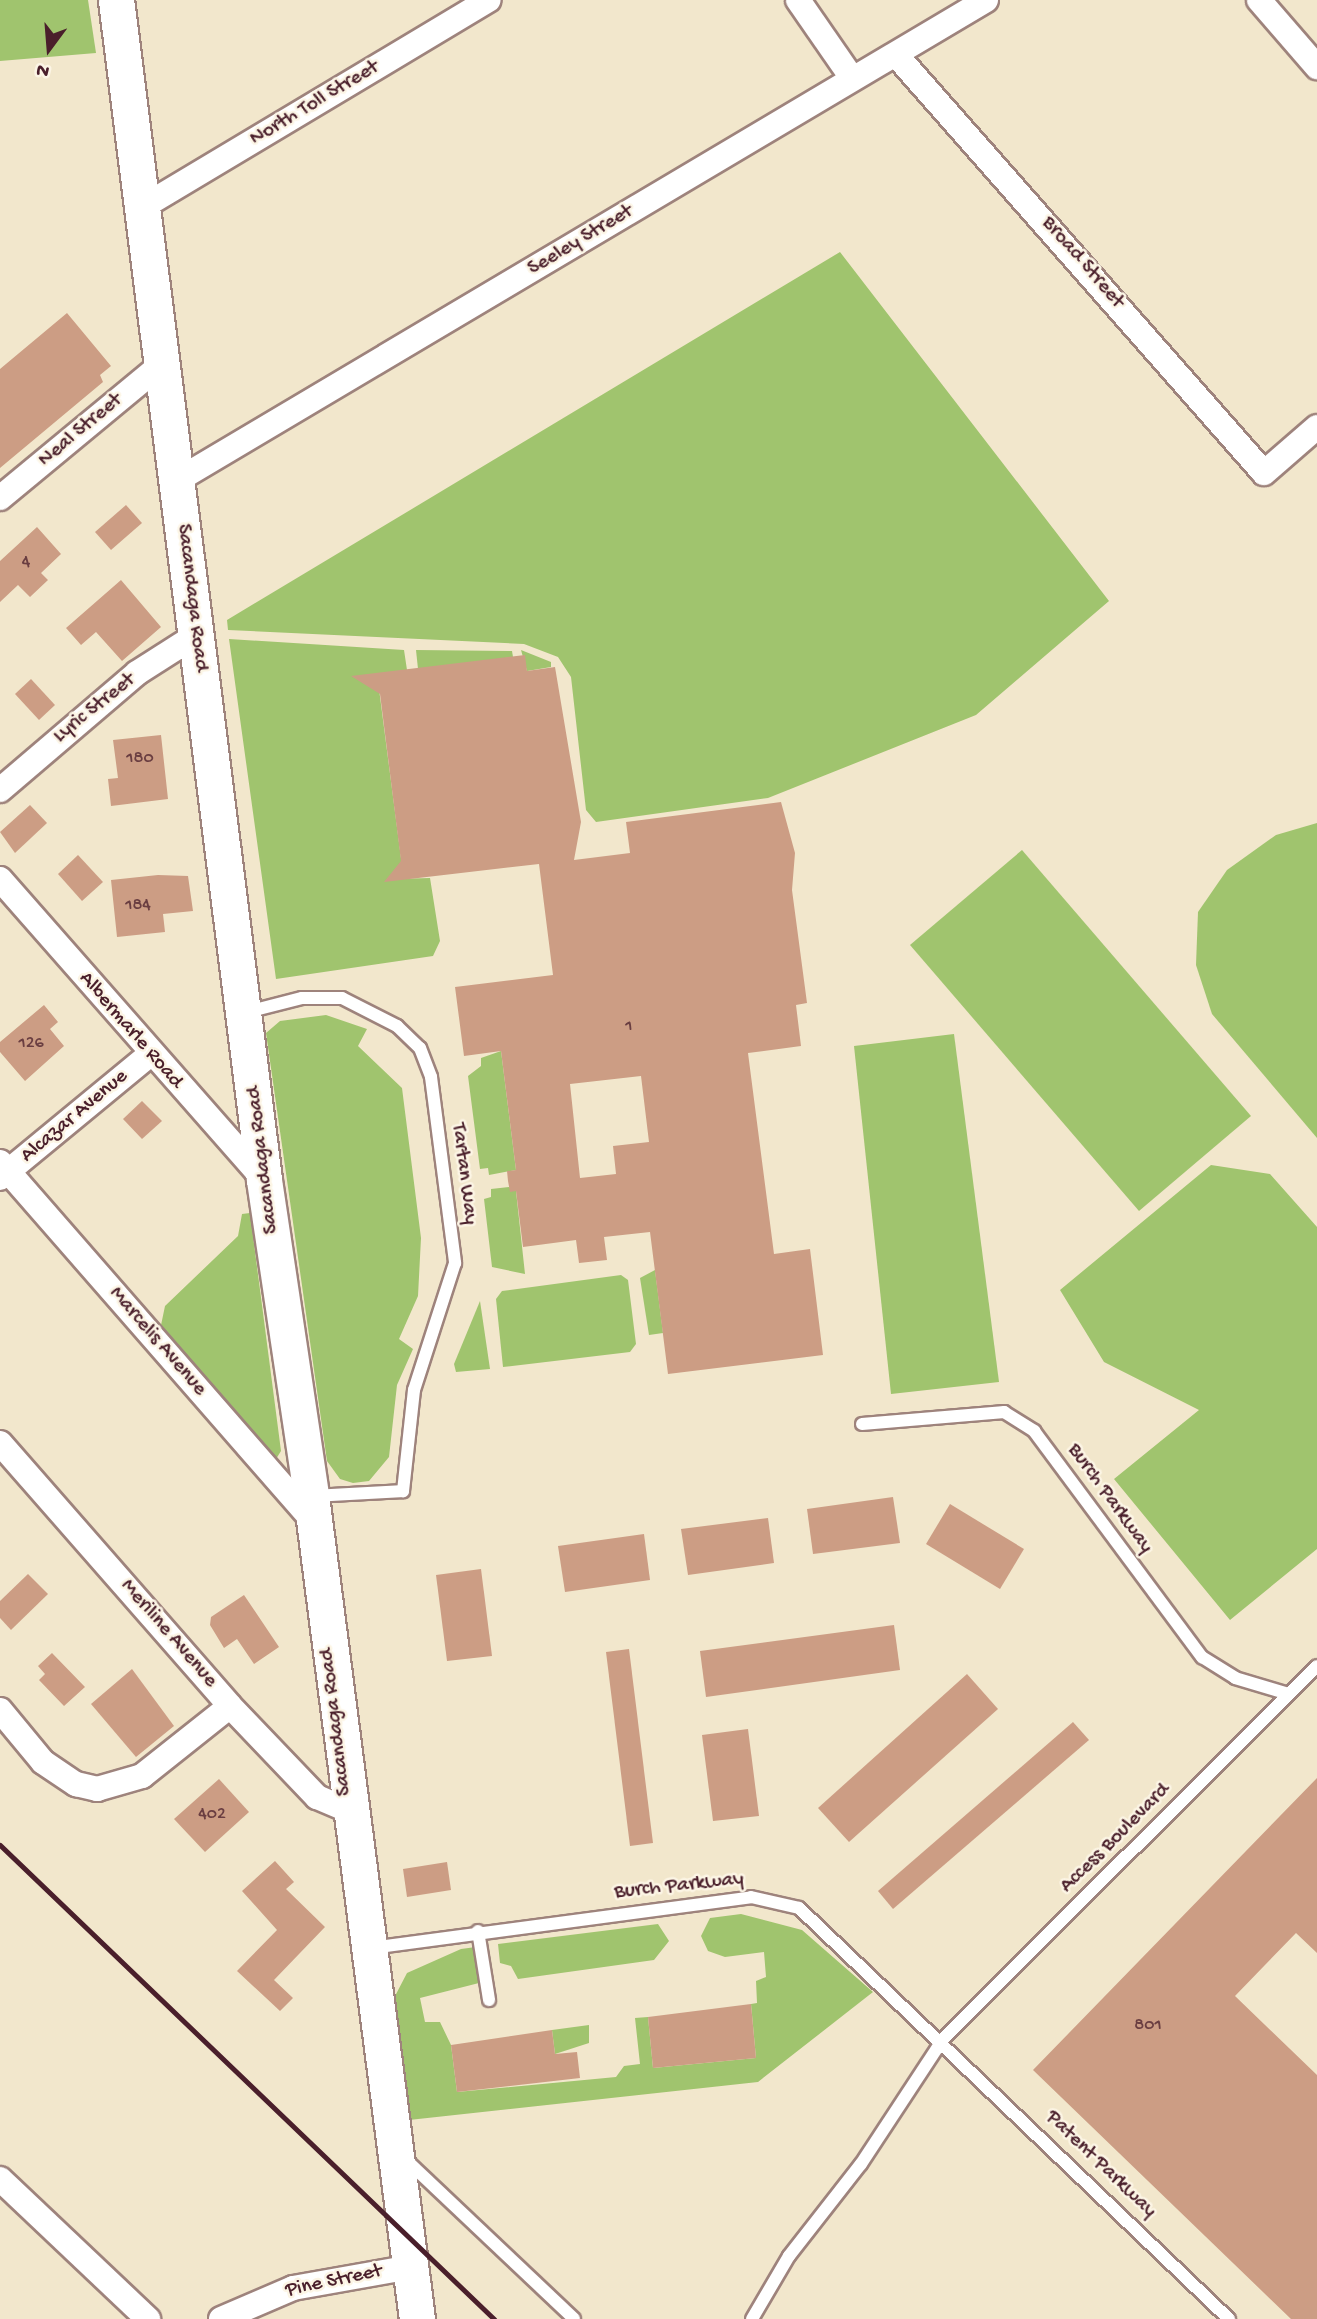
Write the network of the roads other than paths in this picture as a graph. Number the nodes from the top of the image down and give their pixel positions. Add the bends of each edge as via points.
1 (116, 0) edge
2 (489, 0) edge
3 (798, 0) edge
4 (986, 0) edge
5 (1259, 0) edge
6 (897, 56) junction
7 (1317, 67) edge
8 (852, 78) junction
9 (141, 208) junction
10 (162, 364) junction
11 (1317, 427) edge
12 (176, 481) junction
13 (0, 498) edge
14 (195, 636) junction
15 (0, 790) edge
16 (0, 879) edge
17 (247, 1012) junction
18 (149, 1055) junction
19 (3, 1171) edge
20 (264, 1180) junction
21 (862, 1424) dead end
22 (0, 1443) edge
23 (313, 1509) junction
24 (1317, 1667) edge
25 (1289, 1694) junction
26 (230, 1706) junction
27 (0, 1710) edge
28 (348, 1810) junction
29 (478, 1931) junction
30 (369, 1948) junction
31 (489, 2000) dead end
32 (943, 2039) junction
33 (395, 2149) junction
34 (0, 2179) edge
35 (411, 2267) junction
36 (148, 2319) edge
37 (221, 2319) edge
38 (417, 2319) edge
39 (574, 2319) edge
40 (752, 2319) edge
41 (1229, 2319) edge

1 - 9 main road, Sacandaga Road
2 - 9 street, North Toll Street
3 - 8 street
4 - 6 street, Seeley Street
5 - 7 street
6 - 8 street, Seeley Street
6 - 11 street, Broad Street via 1264,473
8 - 12 street, Seeley Street
9 - 10 main road, Sacandaga Road
10 - 12 main road, Sacandaga Road
10 - 13 street, Neal Street
12 - 14 main road, Sacandaga Road
14 - 15 street, Lyric Street via 137,673
14 - 17 main road, Sacandaga Road
16 - 18 street, Albermarle Road
17 - 20 main road, Sacandaga Road
17 - 23 lane, Tartan Way via 302,998 342,998 397,1026 419,1048 430,1077 455,1263 414,1390 404,1490
18 - 19 street, Alcazar Avenue
18 - 20 street, Albermarle Road
19 - 23 street, Marcelis Avenue
20 - 23 main road, Sacandaga Road
21 - 25 lane, Burch Parkway via 1004,1412 1034,1431 1202,1657 1236,1678
22 - 26 street, Meriline Avenue
23 - 28 main road, Sacandaga Road
24 - 25 lane, Access Boulevard
25 - 32 lane, Access Boulevard
26 - 27 street via 142,1776 97,1789 76,1784 43,1762
26 - 28 street, Meriline Avenue via 317,1797
28 - 30 main road, Sacandaga Road
29 - 30 lane, Burch Parkway
29 - 31 lane
29 - 32 lane, Burch Parkway via 751,1897 775,1900 818,1922
30 - 33 main road, Sacandaga Road
32 - 40 lane, Access Boulevard via 861,2164 789,2256
32 - 41 lane, Patent Parkway
33 - 35 main road, Sacandaga Road
33 - 39 lane
34 - 36 street
35 - 37 street, Pine Street via 293,2288
35 - 38 main road, Sacandaga Road

